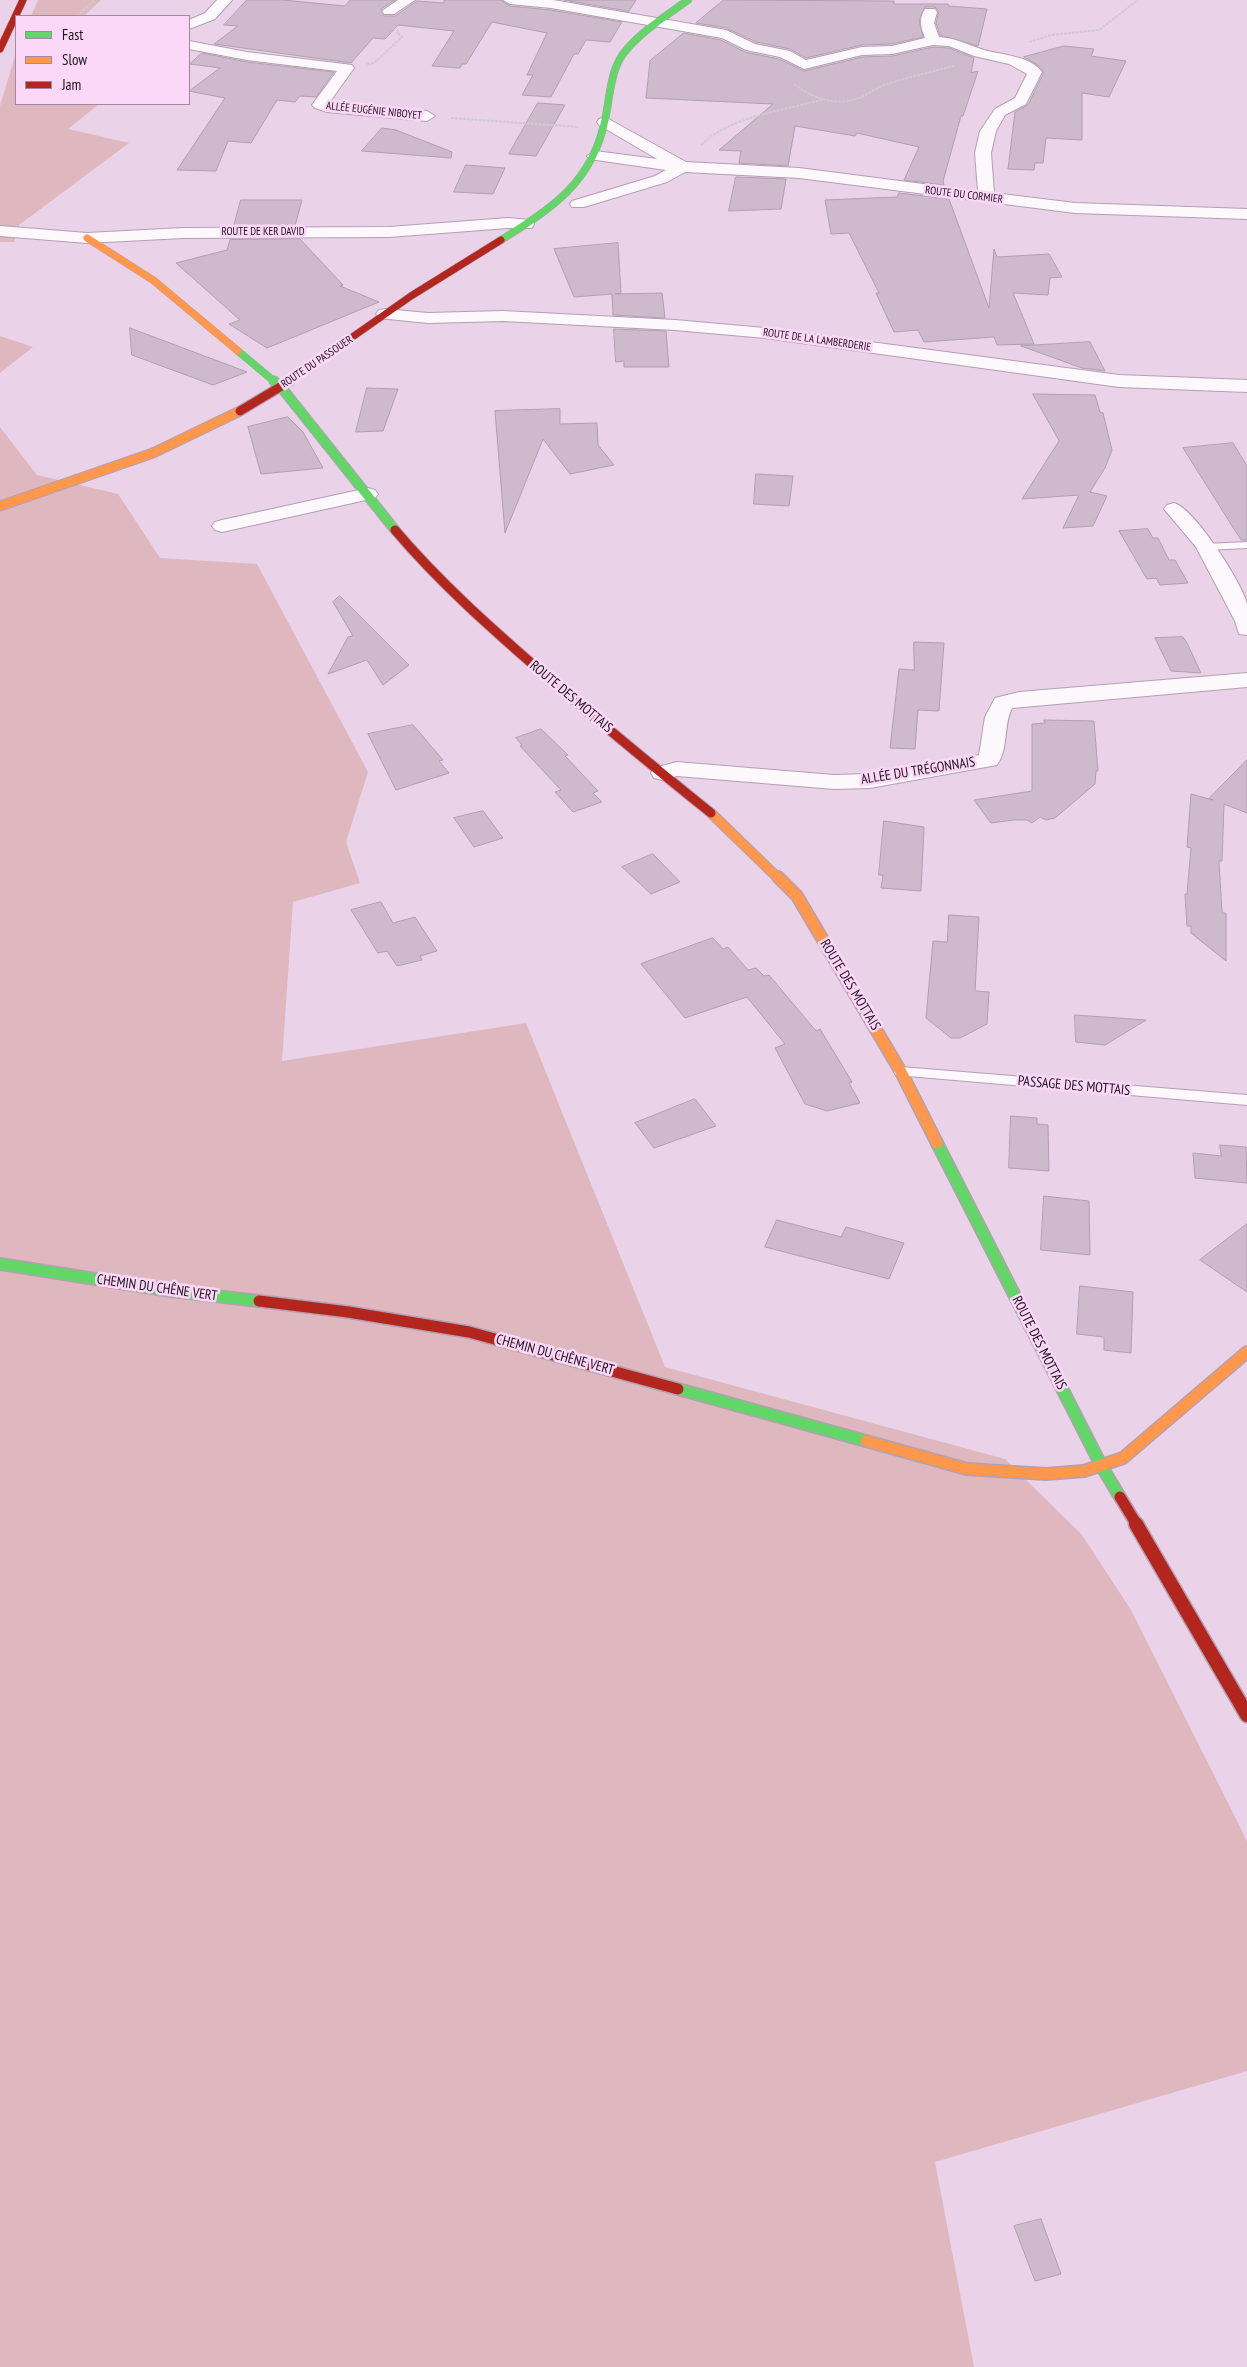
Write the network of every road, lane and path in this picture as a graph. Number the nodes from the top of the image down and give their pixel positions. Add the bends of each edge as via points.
1 (23, 0) edge
2 (94, 0) edge
3 (225, 0) edge
4 (408, 0) edge
5 (510, 0) edge
6 (688, 0) edge
7 (1138, 0) edge
8 (552, 2) edge
9 (1133, 2) dead end
10 (389, 10) joint
11 (930, 12) dead end
12 (16, 15) edge
13 (78, 15) edge
14 (15, 17) edge
15 (660, 23) junction
16 (190, 25) edge
17 (933, 41) junction
18 (190, 44) edge
19 (0, 49) edge
20 (347, 68) junction
21 (873, 88) dead end
22 (428, 116) joint
23 (604, 125) junction
24 (595, 156) junction
25 (682, 167) junction
26 (987, 198) junction
27 (578, 204) dead end
28 (1247, 214) edge
29 (526, 224) junction
30 (0, 231) edge
31 (87, 238) junction
32 (385, 314) junction
33 (1247, 386) edge
34 (281, 387) junction
35 (368, 494) junction
36 (0, 506) edge
37 (1174, 509) dead end
38 (222, 526) dead end
39 (1247, 545) edge
40 (1206, 548) junction
41 (1247, 629) edge
42 (1247, 680) edge
43 (662, 773) junction
44 (902, 1072) junction
45 (1247, 1100) edge
46 (0, 1264) edge
47 (1247, 1352) edge
48 (1102, 1467) junction
49 (1247, 1714) edge

1 - 12 main road
2 - 13 path
3 - 16 street via 210,16
4 - 10 street
5 - 8 street
6 - 15 main road, ROUTE DU PASSOUER
7 - 9 path
8 - 15 street
10 - 20 path via 394,23 402,25 396,32 402,38 374,63
11 - 17 street via 927,23
14 - 19 main road
15 - 17 street via 726,34 751,47 785,54 804,65 862,51 892,50
15 - 23 main road, ROUTE DU PASSOUER via 636,40 618,62
17 - 26 street via 952,42 979,53 1014,61 1035,72 1021,101 1001,110 991,125 982,160
18 - 20 street via 247,56
20 - 22 street, ALLÉE EUGÉNIE NIBOYET via 320,105 332,109
21 - 25 path via 859,98 822,100 732,125 712,134
22 - 23 path, ALLÉE EUGÉNIE NIBOYET
23 - 24 main road, ROUTE DU PASSOUER
23 - 25 street, ROUTE DU CORMIER
24 - 25 street, ROUTE DU CORMIER
24 - 29 main road, ROUTE DU PASSOUER via 580,182 553,207
25 - 26 street, ROUTE DU CORMIER via 799,173
25 - 27 street via 661,179
26 - 28 street, ROUTE DU CORMIER via 1075,208
29 - 31 street, ROUTE DE KER DAVID via 390,232 183,233
29 - 32 main road, ROUTE DU PASSOUER
30 - 31 street, ROUTE DE KER DAVID
31 - 34 main road, ROUTE DES MOTTAIS via 154,280
32 - 33 street, ROUTE DE LA LAMBERDERIE via 675,325 765,333 1119,381
32 - 34 main road, ROUTE DU PASSOUER
34 - 35 main road, ROUTE DES MOTTAIS
34 - 36 main road, ROUTE DU PASSOUER via 216,426 121,466
35 - 38 street
35 - 43 main road, ROUTE DES MOTTAIS via 422,563 484,622
37 - 40 street via 1188,520
39 - 40 lane
40 - 41 street via 1246,621
42 - 43 street, ALLÉE DU TRÉGONNAIS via 1019,698 1002,703 995,714 993,750 989,760 870,781 834,782 677,769
43 - 44 main road, ROUTE DES MOTTAIS via 716,817 797,896
44 - 45 lane, PASSAGE DES MOTTAIS
44 - 48 main road, ROUTE DES MOTTAIS
46 - 48 main road, CHEMIN DU CHÊNE VERT via 469,1332 966,1469 1029,1475 1082,1473
47 - 48 main road, CHEMIN DU CHÊNE VERT via 1123,1458
48 - 49 main road, ROUTE DES MOTTAIS

